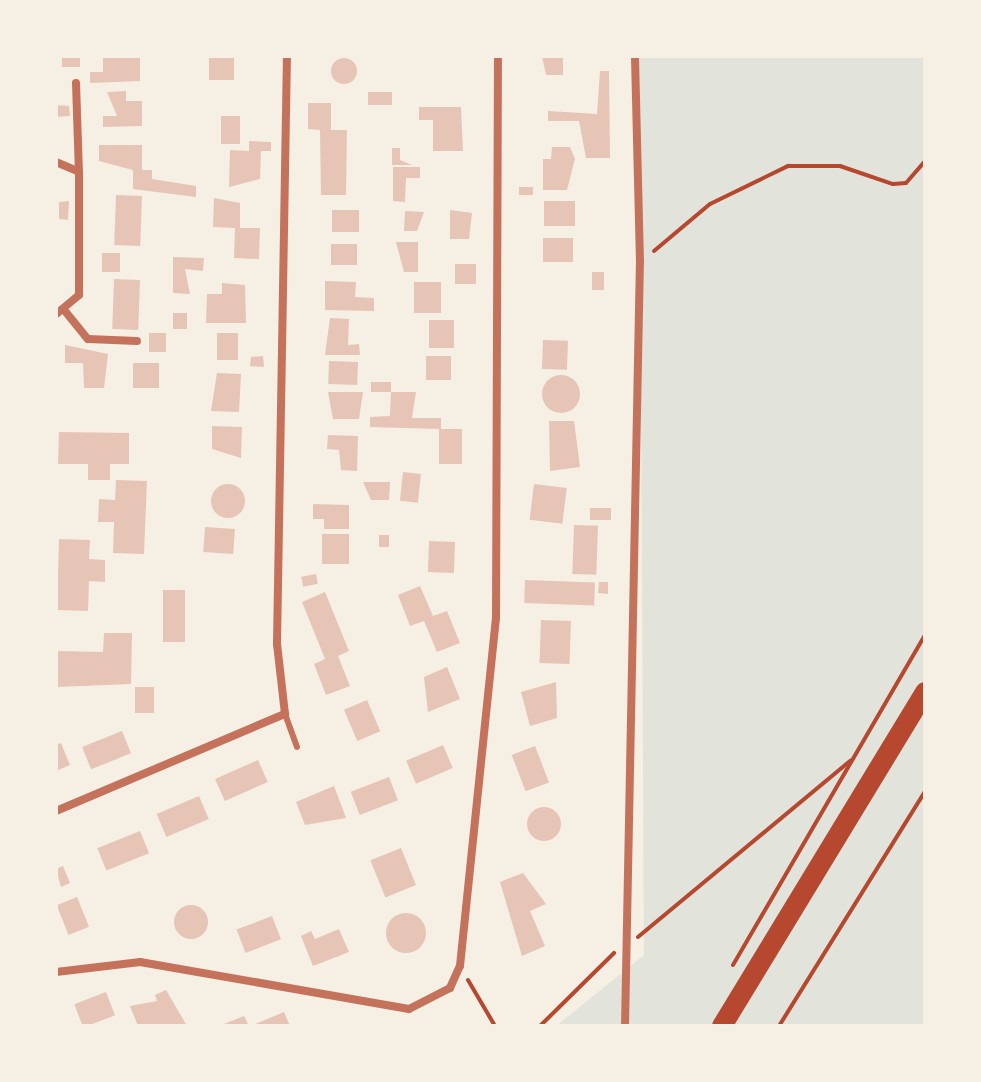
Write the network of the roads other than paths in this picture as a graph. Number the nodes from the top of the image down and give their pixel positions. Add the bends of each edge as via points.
1 (287, 56) edge
2 (498, 56) edge
3 (635, 56) edge
4 (76, 83) dead end
5 (56, 162) edge
6 (79, 172) junction
7 (61, 312) edge
8 (137, 341) dead end
9 (925, 692) edge
10 (285, 714) junction
11 (297, 747) dead end
12 (56, 811) edge
13 (56, 972) edge
14 (625, 1026) edge
15 (722, 1026) edge

1 - 10 street via 277,644
2 - 13 street via 496,618 460,966 450,988 426,1004 390,1008 140,962
3 - 14 street via 640,262
4 - 6 street
5 - 6 street
6 - 7 street via 79,295
7 - 8 street via 88,339
9 - 15 main road
10 - 11 lane
10 - 12 street

